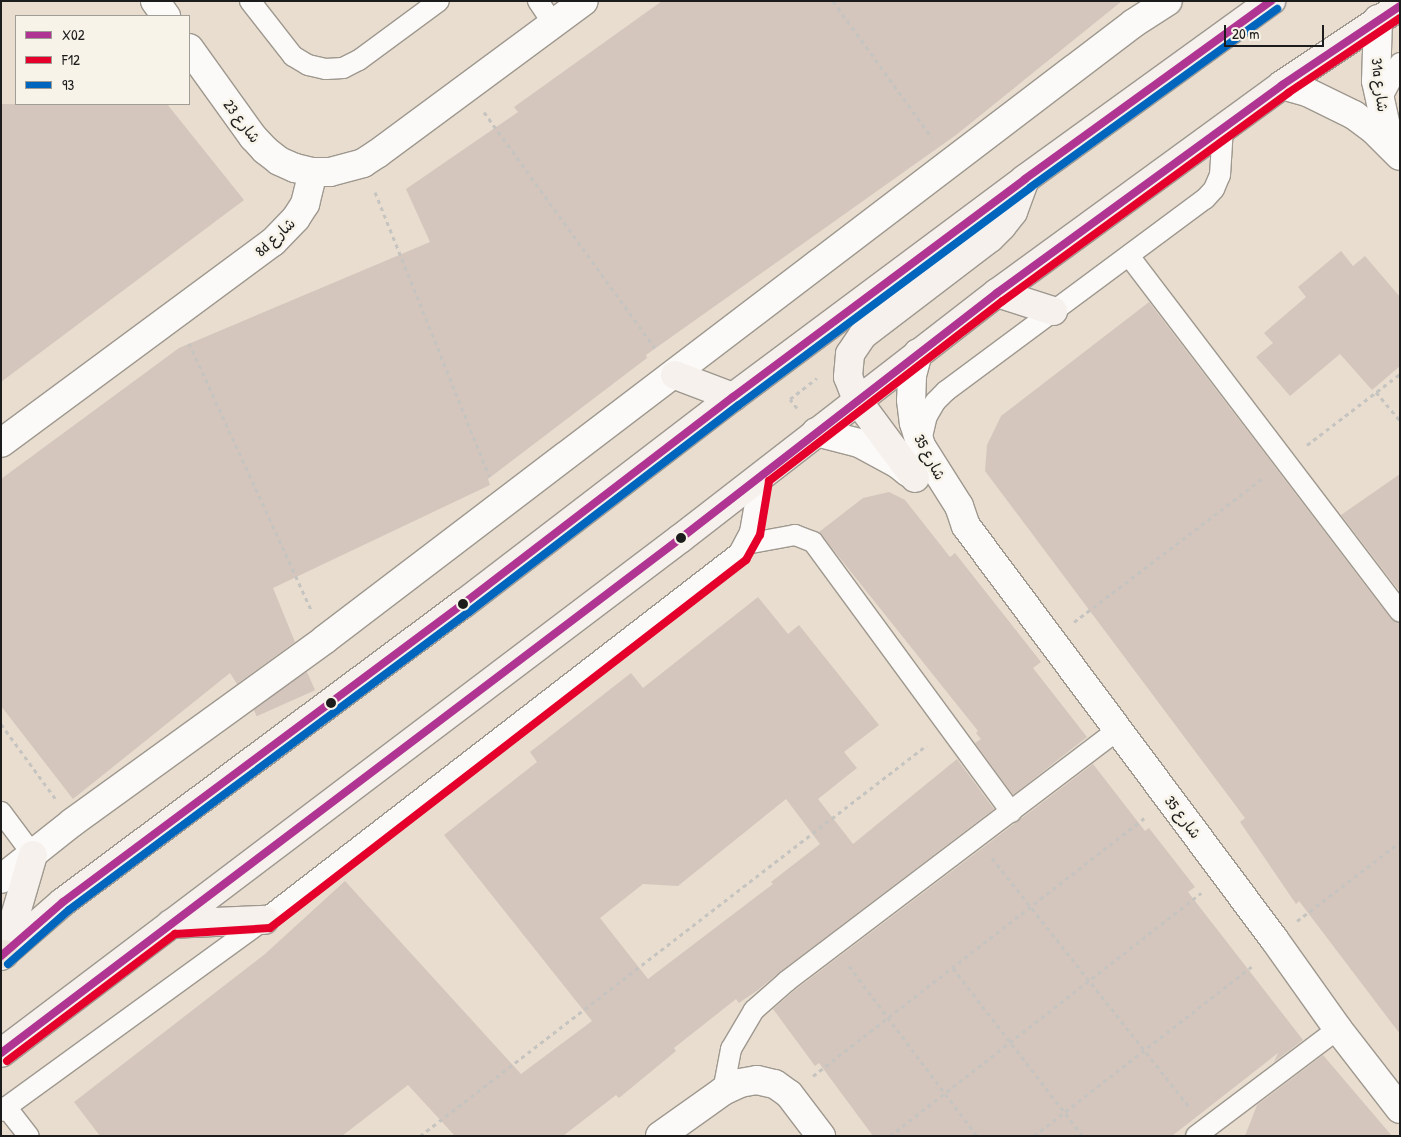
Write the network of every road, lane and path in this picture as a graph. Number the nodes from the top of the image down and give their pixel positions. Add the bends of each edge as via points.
1 (155, 1) edge
2 (250, 1) edge
3 (439, 1) edge
4 (584, 1) edge
5 (833, 1) edge
6 (1168, 1) edge
7 (1271, 1) edge
8 (546, 12) edge
9 (1389, 13) edge
10 (165, 15) edge
11 (190, 49) edge
12 (1400, 63) edge
13 (1282, 85) junction
14 (466, 87) junction
15 (1380, 101) junction
16 (1223, 127) junction
17 (1397, 153) edge
18 (363, 163) junction
19 (950, 163) junction
20 (312, 172) junction
21 (1025, 179) junction
22 (1129, 256) junction
23 (997, 293) junction
24 (1053, 312) junction
25 (176, 315) junction
26 (918, 353) junction
27 (1400, 374) edge
28 (675, 375) junction
29 (1376, 392) junction
30 (733, 397) junction
31 (857, 400) junction
32 (1400, 421) edge
33 (816, 432) junction
34 (1, 443) edge
35 (921, 446) junction
36 (1286, 461) junction
37 (760, 475) junction
38 (915, 478) junction
39 (501, 505) junction
40 (966, 526) junction
41 (746, 544) junction
42 (1400, 612) edge
43 (324, 640) junction
44 (1051, 640) junction
45 (1, 724) edge
46 (950, 728) junction
47 (1118, 730) junction
48 (1169, 799) junction
49 (1, 812) edge
50 (1011, 812) junction
51 (73, 822) junction
52 (976, 838) junction
53 (1400, 842) edge
54 (33, 855) junction
55 (1226, 874) junction
56 (1, 879) edge
57 (1031, 907) junction
58 (264, 920) junction
59 (171, 924) junction
60 (1276, 943) junction
61 (834, 946) junction
62 (2, 954) edge
63 (953, 968) junction
64 (1089, 980) junction
65 (888, 1018) junction
66 (1338, 1029) junction
67 (1010, 1041) junction
68 (1145, 1050) junction
69 (1, 1053) edge
70 (723, 1091) junction
71 (944, 1093) junction
72 (789, 1094) junction
73 (4, 1109) edge
74 (1400, 1109) edge
75 (1065, 1112) junction
76 (1201, 1132) edge
77 (29, 1136) edge
78 (420, 1136) edge
79 (660, 1136) edge
80 (821, 1136) edge
81 (890, 1136) edge
82 (976, 1136) edge
83 (1034, 1136) edge
84 (1083, 1136) edge

1 - 10 street
2 - 3 lane via 293,56 308,65 326,69 343,68 359,60
4 - 8 street
5 - 19 path
6 - 19 street via 1134,23
7 - 21 main road
8 - 14 street
9 - 13 main road
9 - 15 street, 31a شارع via 1375,60
11 - 20 street, شارع 23 via 265,150 279,161
12 - 15 lane
13 - 16 main road
13 - 17 street, 31a شارع via 1307,92 1354,115
14 - 18 street
14 - 28 path
15 - 17 street, 31a شارع
16 - 22 lane via 1222,162 1214,189 1205,200
16 - 23 main road
18 - 20 street via 347,169
18 - 39 path
19 - 28 street
20 - 25 street, 8d شارع via 304,204 286,230
21 - 30 main road
21 - 31 main road via 1013,212 990,238 855,344 847,371 850,388
22 - 24 lane
22 - 36 lane
23 - 24 main road
23 - 26 main road
24 - 35 lane via 935,402 922,430
25 - 34 street, 8d شارع
25 - 43 path
26 - 31 main road
26 - 35 street, شارع 35 via 912,376 911,400
27 - 29 path
28 - 30 main road
28 - 39 street
29 - 32 path
29 - 36 path
30 - 62 main road via 455,610 63,902
31 - 33 main road
31 - 38 main road
33 - 37 main road
33 - 38 street, شارع 35 via 860,442
35 - 40 street, شارع 35 via 959,506
36 - 42 lane
36 - 44 path
37 - 41 lane
37 - 59 main road
38 - 40 street, شارع 35 via 952,517
39 - 43 street
40 - 44 street, شارع 35
41 - 46 lane via 795,535 813,542
41 - 58 lane via 731,560
43 - 51 street
44 - 47 street, شارع 35
45 - 51 path
46 - 50 lane
46 - 78 path
47 - 48 street, شارع 35
47 - 50 lane
48 - 55 street, شارع 35
48 - 57 path
49 - 54 lane
50 - 52 lane
51 - 54 street
52 - 57 path
52 - 61 lane
53 - 60 path
54 - 56 street
54 - 62 main road
55 - 60 street, شارع 35
55 - 64 path
57 - 63 path
57 - 64 path
58 - 59 main road
58 - 73 lane
59 - 69 main road
60 - 66 street, شارع 35
60 - 68 path
61 - 65 path
61 - 70 lane via 754,1010 731,1049
63 - 65 path
63 - 67 path
64 - 67 path
64 - 68 path
65 - 71 path
65 - 72 path
66 - 74 street, شارع 35
66 - 76 lane
67 - 71 path
67 - 75 path
68 - 75 path
68 - 76 path
70 - 72 street via 740,1083 758,1080 775,1084
70 - 79 street
71 - 81 path
71 - 82 path
72 - 80 street
73 - 77 lane
75 - 83 path
75 - 84 path

